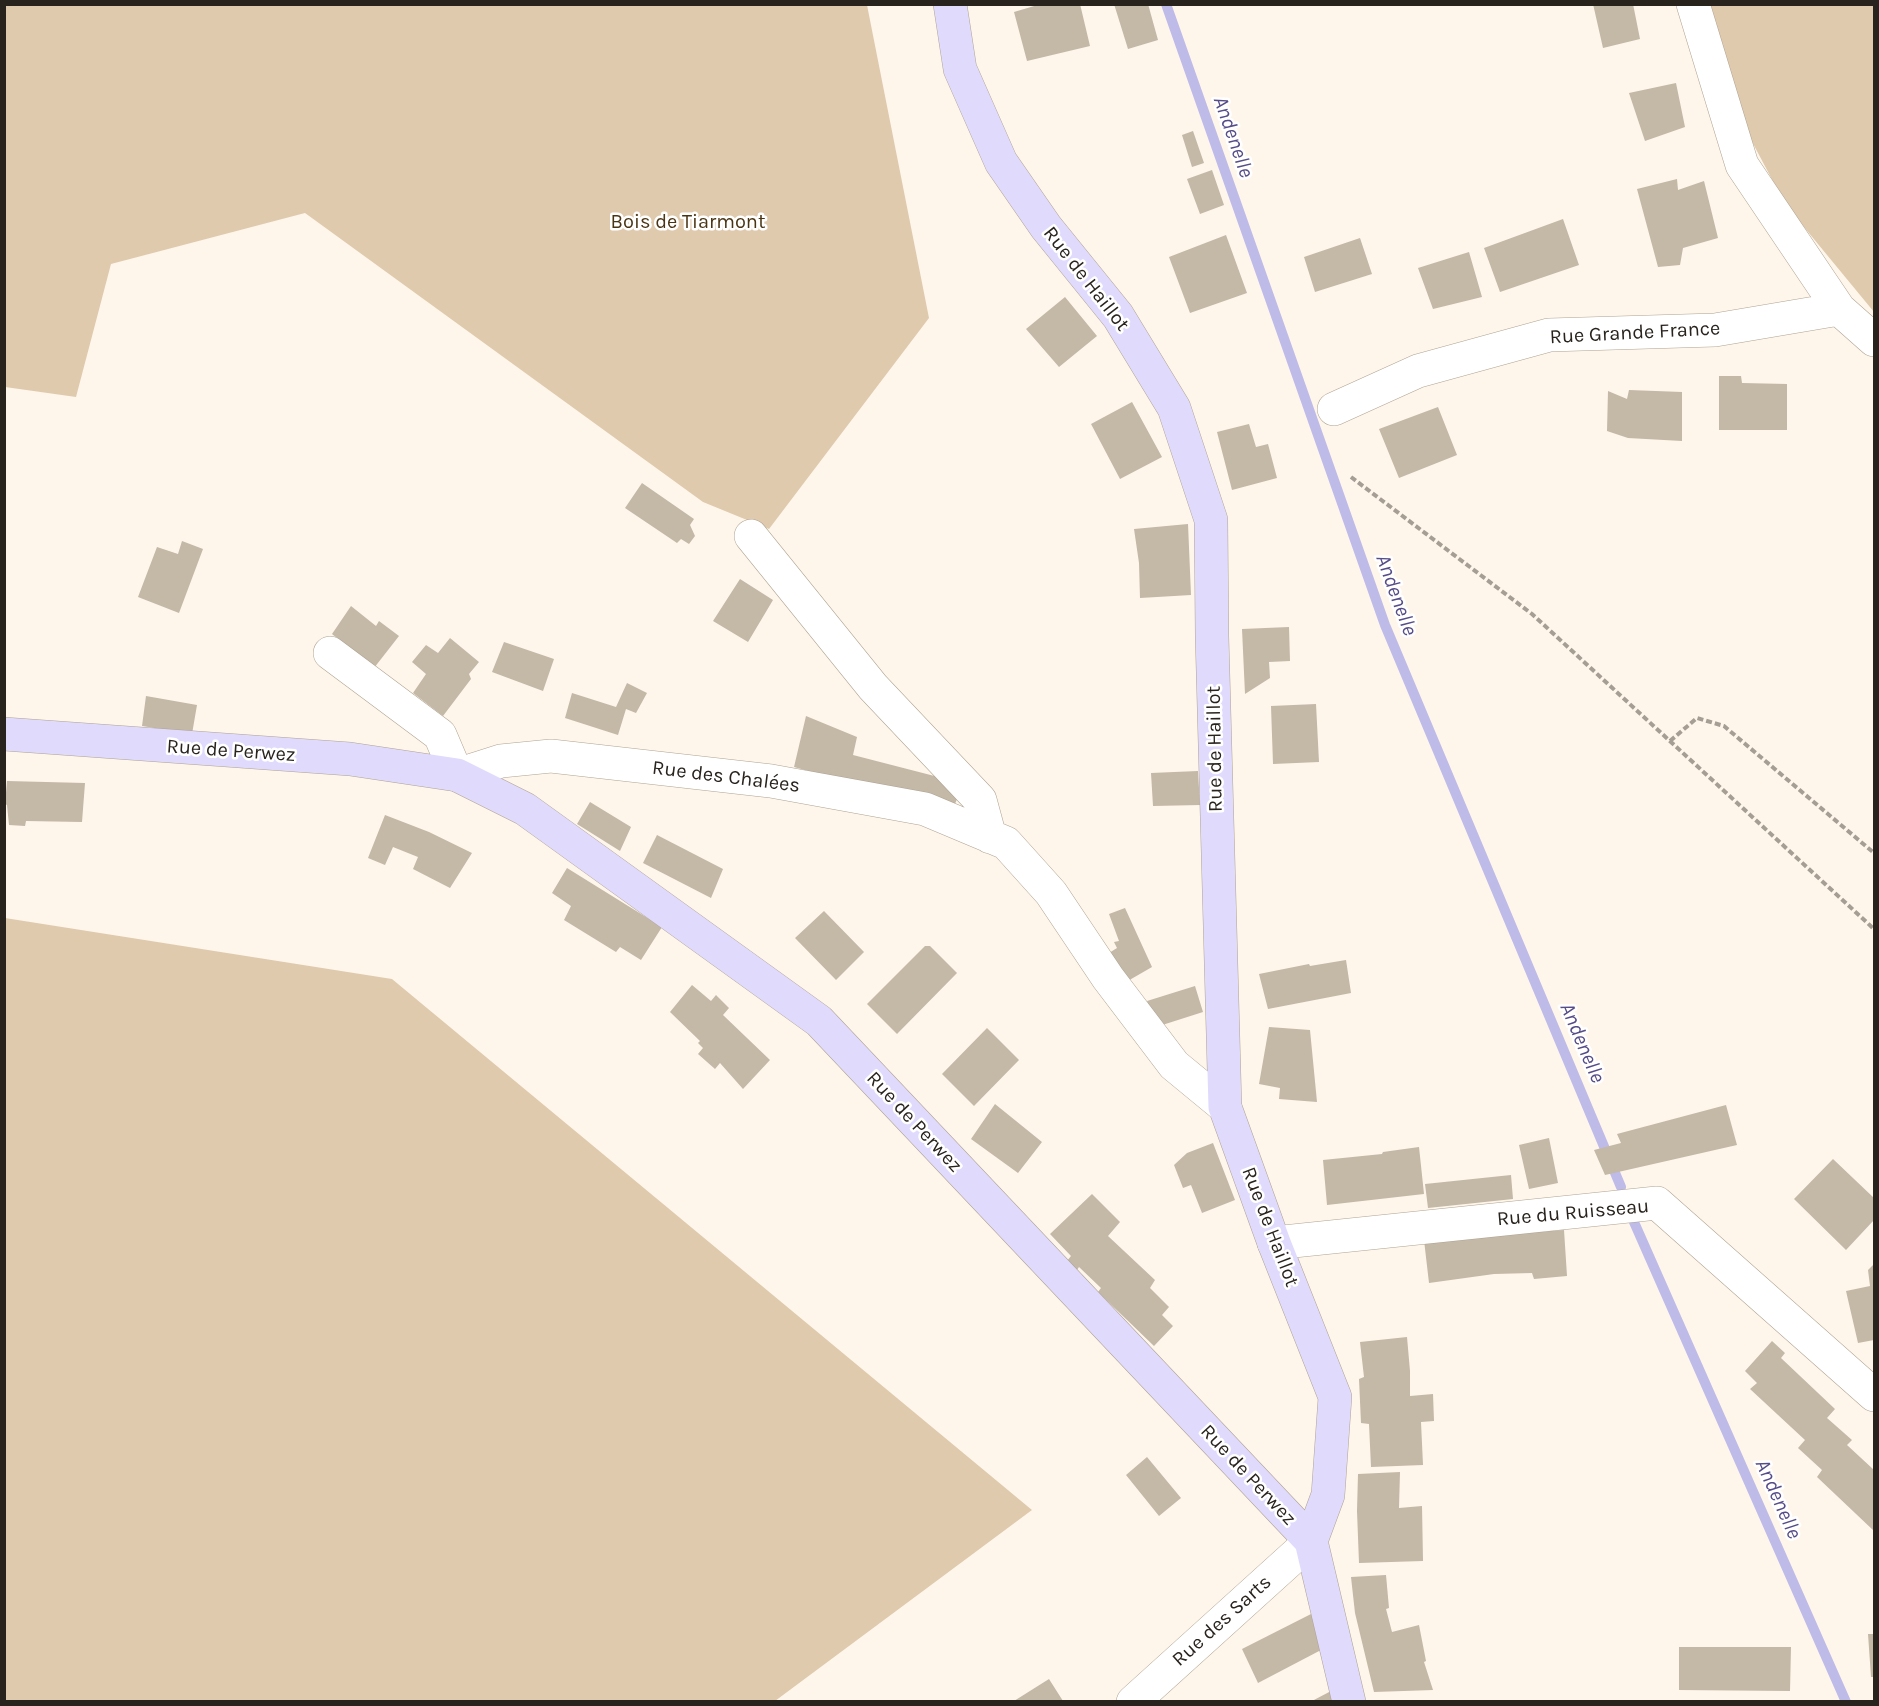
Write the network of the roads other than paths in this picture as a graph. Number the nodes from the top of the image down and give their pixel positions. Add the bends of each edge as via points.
1 (950, 4) edge
2 (1693, 4) edge
3 (1839, 309) junction
4 (1875, 340) edge
5 (1334, 409) dead end
6 (751, 536) dead end
7 (330, 653) dead end
8 (4, 734) edge
9 (457, 775) junction
10 (990, 837) junction
11 (1225, 1107) junction
12 (1274, 1243) junction
13 (1875, 1395) edge
14 (1311, 1541) junction
15 (1133, 1701) edge
16 (1349, 1701) edge

1 - 11 street, Rue de Haillot via 960,69 1001,162 1046,227 1118,316 1174,408 1211,520
2 - 3 street via 1742,165
3 - 4 street
3 - 5 street, Rue Grande France via 1715,330 1549,335 1418,370
6 - 10 street via 873,687 980,800
7 - 9 street via 440,735
8 - 9 street, Rue de Perwez via 350,759
9 - 10 street, Rue des Chalées via 501,761 551,756 747,778 925,808
9 - 14 street, Rue de Perwez via 525,809 819,1021
10 - 11 street, Rue des Chalées via 1006,843 1051,893 1108,978 1174,1065
11 - 12 street, Rue de Haillot
12 - 13 street, Rue du Ruisseau via 1657,1203
12 - 14 street, Rue de Haillot via 1335,1397 1328,1495
14 - 15 street, Rue des Sarts
14 - 16 street

